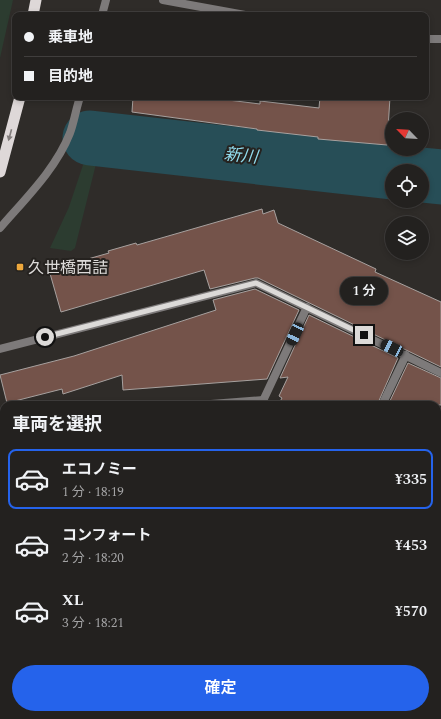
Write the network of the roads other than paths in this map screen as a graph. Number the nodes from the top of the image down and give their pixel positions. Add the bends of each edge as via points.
1 (36, 0) edge
2 (106, 0) edge
3 (163, 0) edge
4 (34, 12) edge
5 (103, 12) edge
6 (229, 12) edge
7 (429, 39) edge
8 (441, 39) edge
9 (19, 100) edge
10 (79, 100) edge
11 (0, 172) edge
12 (0, 228) edge
13 (307, 307) junction
14 (0, 349) edge
15 (406, 355) junction
16 (441, 372) edge
17 (262, 401) edge
18 (384, 401) edge

1 - 4 highway
2 - 5 street
3 - 6 street
7 - 8 street
9 -> 11 highway
10 - 12 street via 70,133 59,155
13 - 14 street via 256,283
13 - 15 street
13 - 17 street
15 - 16 street
15 - 18 street

